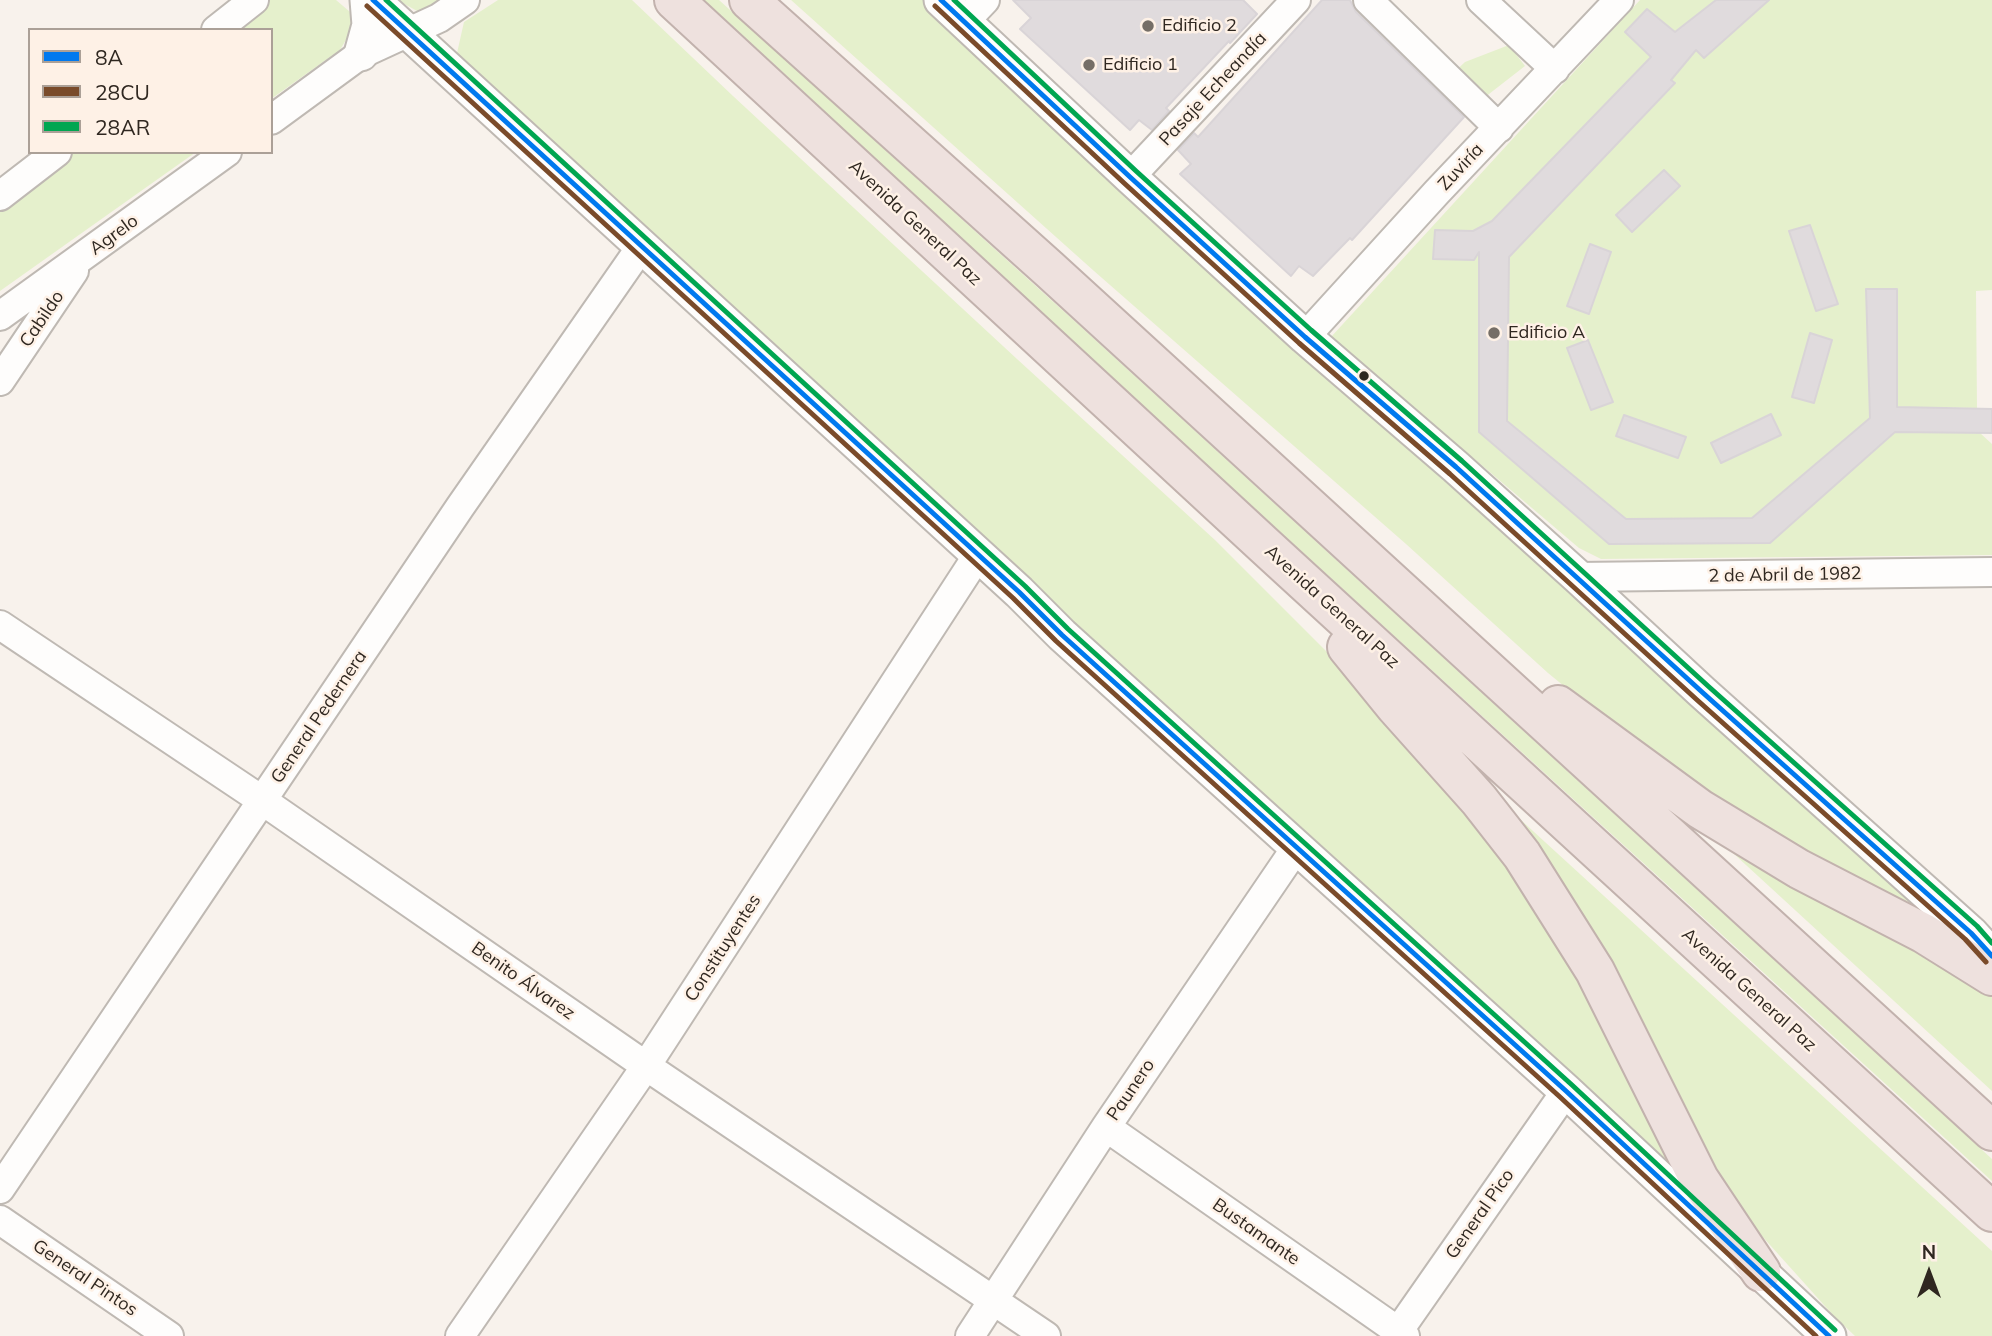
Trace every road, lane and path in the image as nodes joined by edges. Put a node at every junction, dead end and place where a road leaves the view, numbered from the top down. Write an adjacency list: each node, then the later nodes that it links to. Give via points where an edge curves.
1 (254, 0): 12 (street)
2 (367, 0): 14 (street, via 369,25)
3 (373, 0): 13 (street)
4 (464, 0): 13 (street)
5 (674, 0): 27 (highway, Avenida General Paz)
6 (749, 0): 31 (highway)
7 (1296, 0): 20 (street, Pasaje Echeandía)
8 (1368, 0): 17 (street)
9 (1481, 0): 15 (street)
10 (1619, 0): 15 (street, Zuviría)
11 (964, 7): 20 (street)
12 (219, 28)
13 (407, 33): 14 (street); 22 (street)
14 (361, 54): 16 (street)
15 (1555, 69): 17 (street, Zuviría)
16 (273, 119)
17 (1499, 128): 25 (street, Zuviría)
18 (54, 154): 21 (street)
19 (224, 154): 23 (street, Agrelo)
20 (1130, 177): 25 (street)
21 (0, 196)
22 (640, 247): 28 (street); 33 (street, General Pedernera)
23 (83, 257): 24 (street, Agrelo); 26 (street, Cabildo)
24 (0, 316)
25 (1305, 337): 30 (street)
26 (0, 381)
27 (1264, 545): 42 (highway, Avenida General Paz); 44 (highway, via 1522,855 1595,971 1699,1179)
28 (978, 555): 34 (street); 37 (street, Constituyentes)
29 (1992, 572): 30 (street, 2 de Abril de 1982)
30 (1578, 578): 35 (street)
31 (1390, 581): 36 (highway, via 1700,809); 40 (highway)
32 (0, 625): 33 (street, Benito Álvarez)
33 (263, 801): 37 (street, Benito Álvarez); 41 (street, General Pedernera)
34 (1296, 848): 38 (street); 39 (street, Paunero)
35 (1992, 956)
36 (1992, 976)
37 (646, 1066): 45 (street, Benito Álvarez); 48 (street, Constituyentes)
38 (1566, 1091): 44 (street); 46 (street, General Pico)
39 (1106, 1128): 45 (street, Paunero); 46 (street, Bustamante)
40 (1992, 1131)
41 (0, 1189)
42 (1992, 1212)
43 (0, 1220): 47 (street, General Pintos)
44 (1761, 1272): 51 (street)
45 (995, 1300): 49 (street, Paunero); 50 (street, Benito Álvarez)
46 (1399, 1334)
47 (169, 1336)
48 (460, 1336)
49 (971, 1336)
50 (1046, 1336)
51 (1829, 1336)

